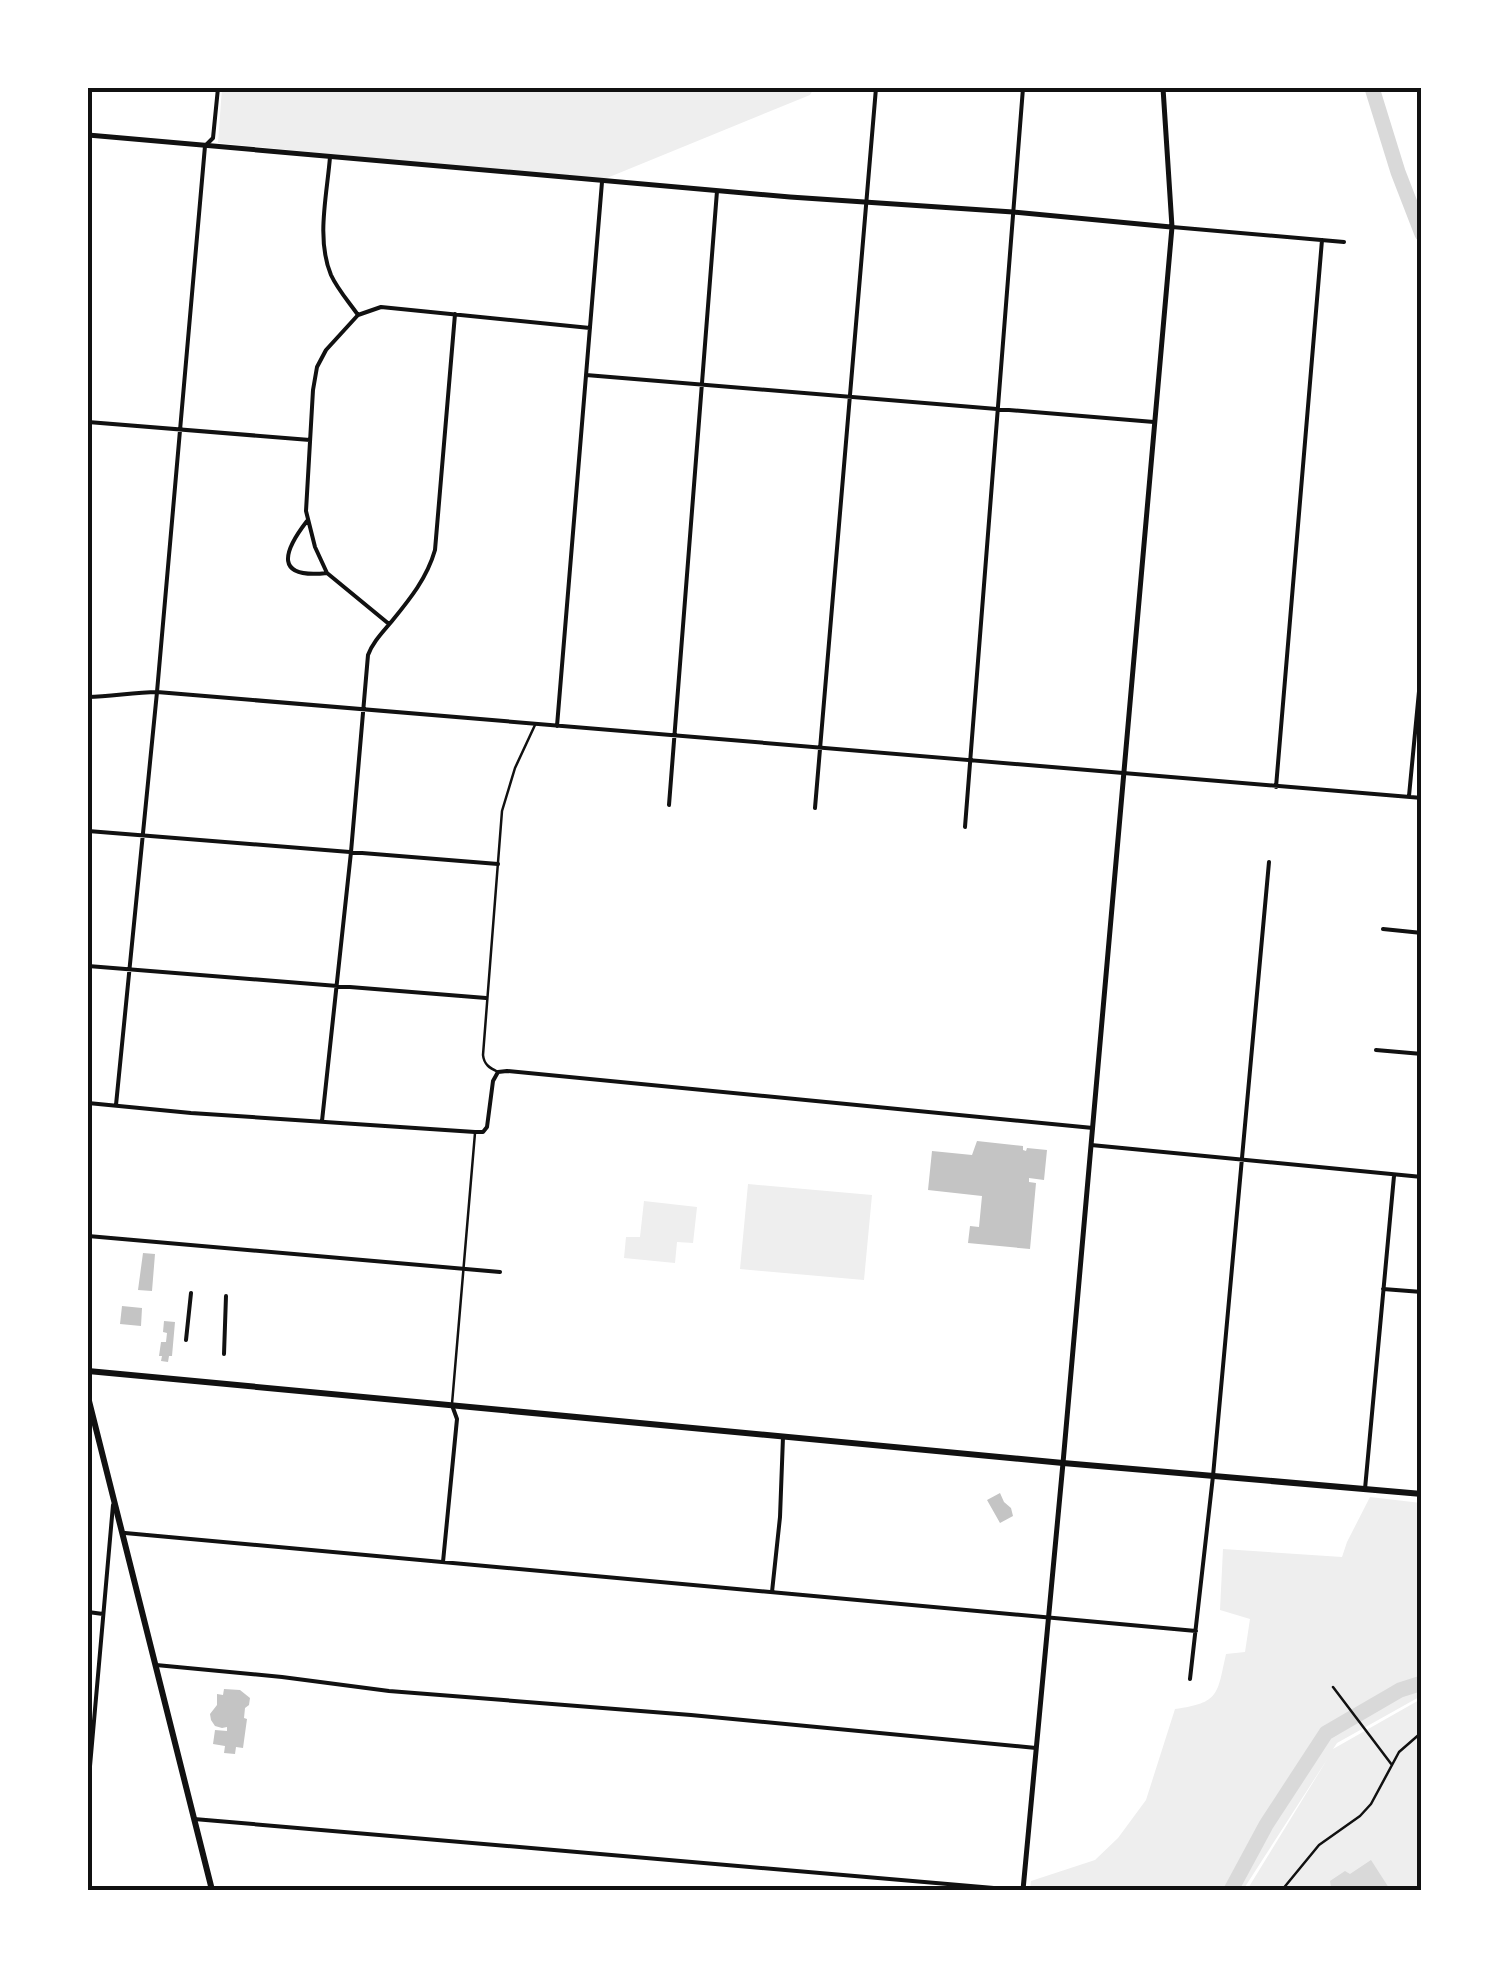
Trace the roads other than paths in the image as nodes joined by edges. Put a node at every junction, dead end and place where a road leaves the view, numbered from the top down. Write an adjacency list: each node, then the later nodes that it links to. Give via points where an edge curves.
1 (218, 88): 6 (street, via 213,138)
2 (876, 88): 10 (street)
3 (1023, 88): 11 (street)
4 (1162, 88): 12 (street)
5 (88, 135): 6 (street)
6 (206, 146): 7 (street); 24 (street)
7 (330, 157): 8 (street); 16 (street, via 327,262)
8 (602, 180): 9 (street); 17 (street)
9 (717, 189): 10 (street); 19 (street)
10 (866, 202): 11 (street); 20 (street)
11 (1013, 212): 12 (street); 21 (street)
12 (1172, 227): 13 (street); 23 (street)
13 (1322, 240): 14 (street); 39 (street)
14 (1344, 242)
15 (455, 314): 16 (street, via 381,307); 17 (street); 28 (street, via 435,550 430,568)
16 (358, 315): 25 (street, via 317,367)
17 (590, 328): 18 (street)
18 (586, 375): 19 (street); 34 (street)
19 (702, 385): 20 (street); 35 (street)
20 (850, 397): 21 (street); 36 (street)
21 (998, 410): 23 (street); 37 (street)
22 (88, 422): 24 (street)
23 (1155, 422): 38 (street)
24 (180, 429): 25 (street); 30 (street)
25 (310, 440): 26 (street)
26 (307, 521): 27 (street); 27 (street, via 290,547 289,564 302,575)
27 (326, 573): 28 (street)
28 (390, 624): 32 (street, via 368,656)
29 (1422, 660): 40 (street)
30 (157, 692): 31 (street); 32 (street); 46 (street)
31 (88, 697)
32 (362, 710): 33 (street); 47 (street)
33 (536, 724): 34 (street); 49 (lane, via 506,796)
34 (557, 726): 35 (street)
35 (674, 736): 36 (street); 42 (street)
36 (820, 748): 37 (street); 43 (street)
37 (970, 760): 38 (street); 44 (street)
38 (1124, 774): 39 (street); 62 (street)
39 (1276, 787): 40 (street)
40 (1409, 796): 41 (street)
41 (1422, 798)
42 (668, 805)
43 (815, 808)
44 (965, 826)
45 (88, 831): 46 (street)
46 (143, 835): 47 (street); 53 (street)
47 (351, 852): 49 (street); 54 (street)
48 (1270, 862): 65 (street)
49 (498, 864): 55 (lane)
50 (1382, 929): 51 (street)
51 (1422, 933)
52 (88, 966): 53 (street)
53 (130, 969): 54 (street); 60 (street)
54 (336, 986): 55 (street); 61 (street)
55 (486, 998): 58 (lane, via 483,1055)
56 (1376, 1050): 57 (street)
57 (1422, 1054)
58 (498, 1072): 62 (street); 63 (street, via 487,1126)
59 (88, 1103): 60 (street)
60 (116, 1105): 61 (street)
61 (322, 1121): 63 (street)
62 (1093, 1128): 64 (street)
63 (476, 1132): 69 (lane)
64 (1091, 1145): 65 (street); 81 (street)
65 (1242, 1160): 66 (street); 82 (street)
66 (1394, 1176): 67 (street); 71 (street)
67 (1422, 1178)
68 (88, 1236): 69 (street)
69 (465, 1269): 70 (street); 79 (lane)
70 (500, 1272)
71 (1384, 1289): 73 (street); 83 (street)
72 (190, 1292): 75 (street)
73 (1422, 1292)
74 (226, 1296): 76 (street)
75 (186, 1340)
76 (224, 1354)
77 (88, 1372): 79 (main road)
78 (88, 1397): 85 (main road)
79 (452, 1406): 80 (main road); 87 (street, via 457,1420)
80 (783, 1437): 81 (main road); 88 (street)
81 (1064, 1463): 82 (main road); 91 (street)
82 (1213, 1476): 83 (main road); 92 (street)
83 (1365, 1489): 84 (main road)
84 (1422, 1494)
85 (114, 1496): 86 (main road); 90 (street)
86 (123, 1533): 87 (street); 93 (main road)
87 (443, 1562): 88 (street)
88 (772, 1592): 91 (street)
89 (88, 1612): 90 (street)
90 (103, 1614): 96 (street)
91 (1049, 1617): 92 (street); 95 (street)
92 (1196, 1631): 94 (street)
93 (156, 1665): 95 (street); 97 (main road)
94 (1190, 1680)
95 (1036, 1748): 99 (street)
96 (88, 1789)
97 (194, 1819): 98 (main road); 99 (street)
98 (212, 1890)
99 (1020, 1890)

